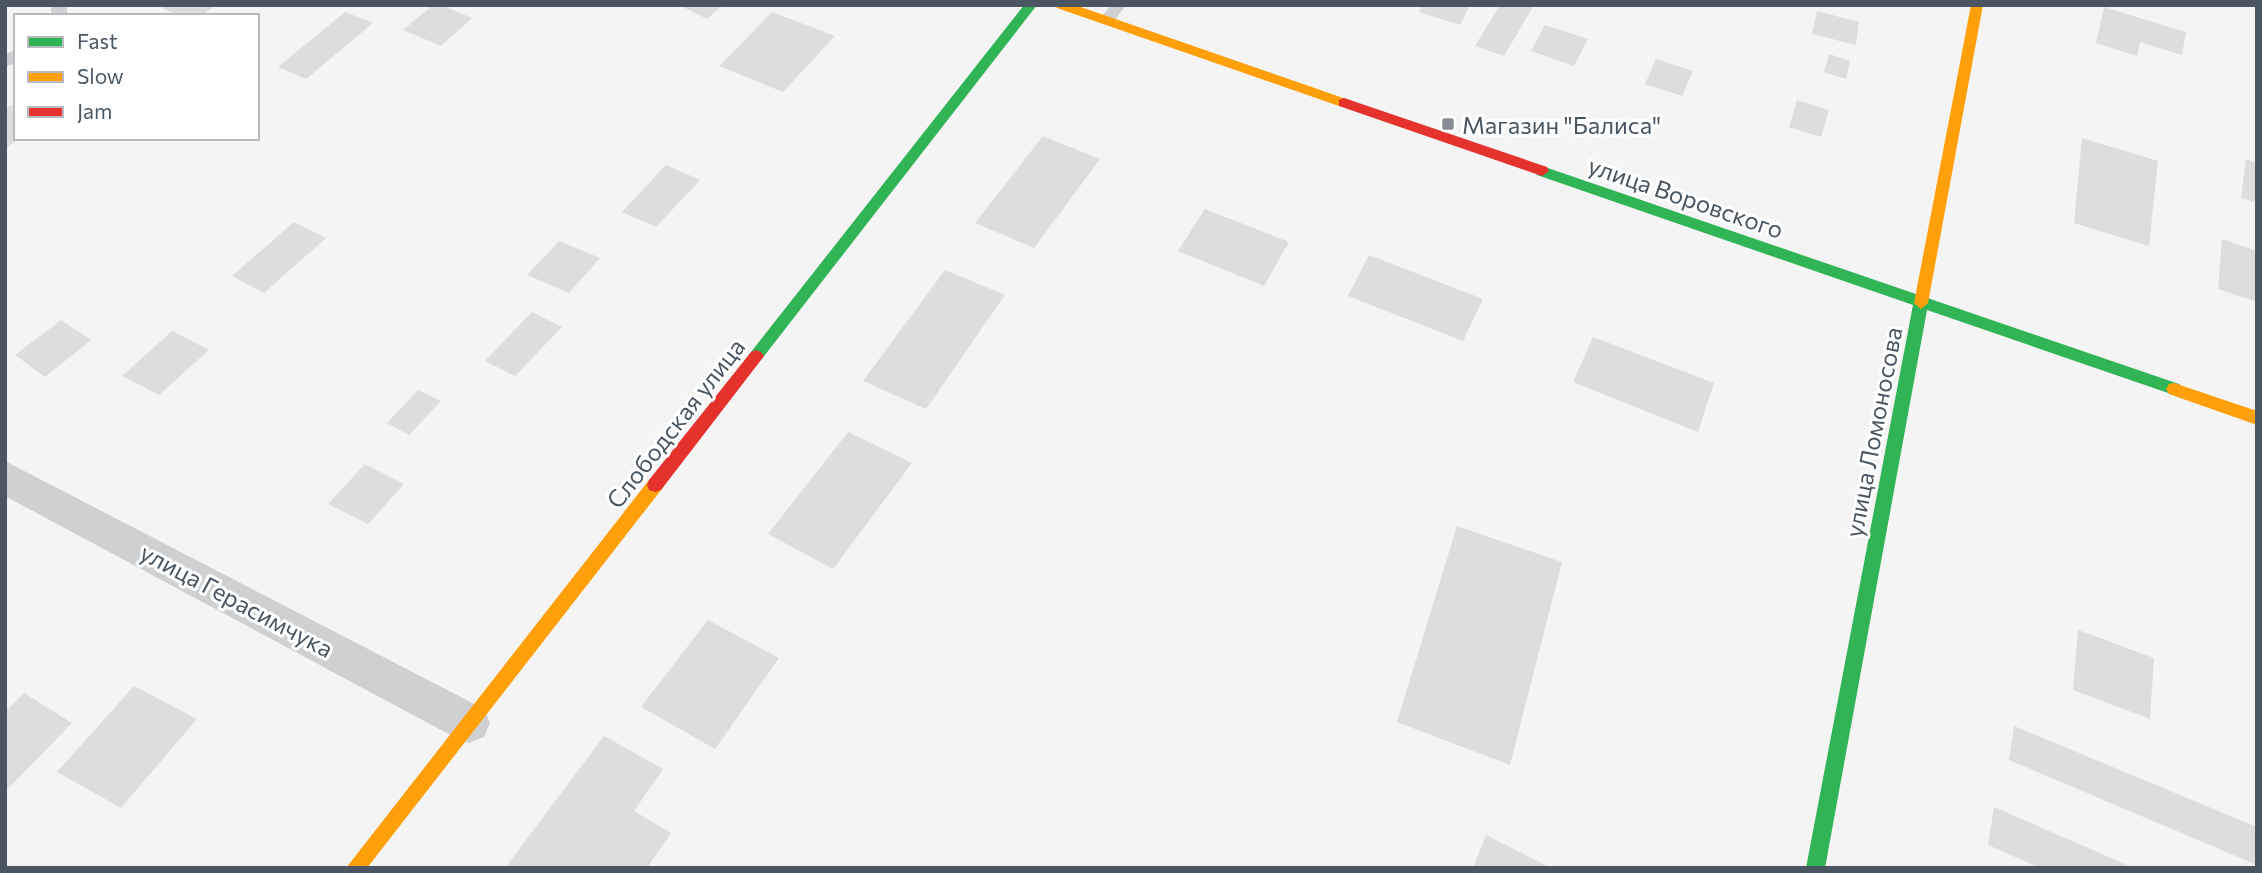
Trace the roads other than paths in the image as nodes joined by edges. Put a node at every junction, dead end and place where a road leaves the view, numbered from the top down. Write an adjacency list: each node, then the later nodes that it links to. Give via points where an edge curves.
1 (1031, 5): 9 (street, Слободская улица)
2 (1060, 5): 5 (street, улица Воровского)
3 (1119, 5): 5 (lane)
4 (1977, 5): 6 (street, улица Ломоносова)
5 (1107, 20): 6 (street, улица Воровского)
6 (1921, 302): 7 (street, улица Воровского); 11 (street, улица Ломоносова)
7 (2257, 418)
8 (5, 477): 9 (street, улица Герасимчука)
9 (469, 723): 10 (street, Слободская улица)
10 (355, 868)
11 (1815, 868)

